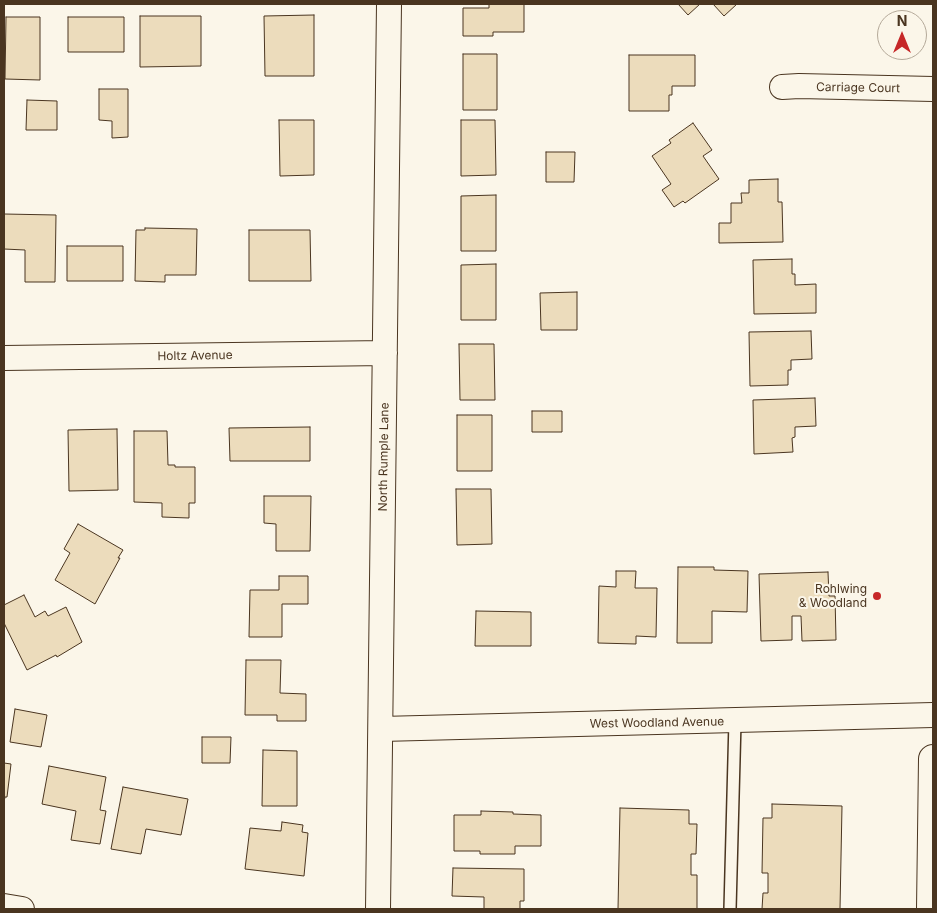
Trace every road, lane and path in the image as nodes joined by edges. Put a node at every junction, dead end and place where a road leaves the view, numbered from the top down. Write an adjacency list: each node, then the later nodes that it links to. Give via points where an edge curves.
1 (389, 4): 4 (street, North Rumple Lane)
2 (782, 87): 3 (street, Carriage Court)
3 (933, 89)
4 (385, 353): 5 (street, Holtz Avenue); 8 (street, North Rumple Lane)
5 (4, 358)
6 (933, 715): 7 (street, West Woodland Avenue)
7 (735, 721): 8 (street, West Woodland Avenue); 13 (lane)
8 (381, 730): 12 (street, North Rumple Lane)
9 (933, 759): 14 (main road)
10 (4, 906): 11 (street)
11 (22, 909)
12 (378, 909)
13 (730, 909)
14 (931, 909)

